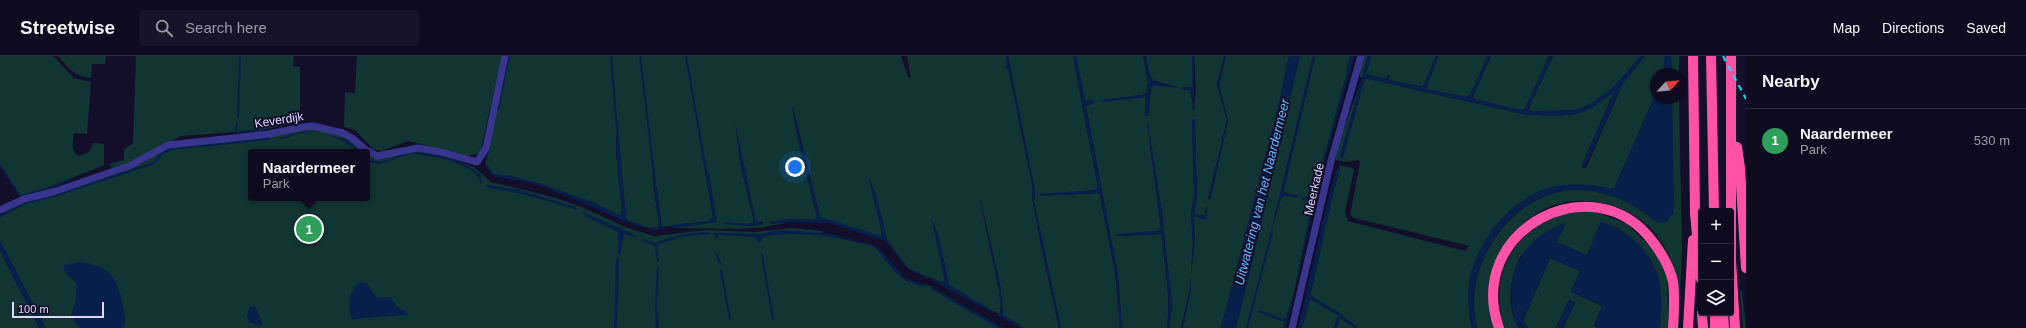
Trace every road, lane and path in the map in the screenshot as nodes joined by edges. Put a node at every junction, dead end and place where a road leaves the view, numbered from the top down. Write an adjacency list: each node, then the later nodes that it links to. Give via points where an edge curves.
1 (505, 56): 8 (street, Keverdijk, via 486,148 477,162 418,148 377,156)
2 (1361, 56): 17 (street, Meerkade, via 1331,161)
3 (1693, 56): 11 (highway)
4 (1711, 56): 9 (highway)
5 (1731, 56): 6 (highway)
6 (1732, 111): 13 (highway, via 1740,168); 24 (highway, via 1731,260)
7 (365, 149): 10 (street, Keverdijk, via 343,133 313,126 269,134 168,145 129,166 31,197)
8 (370, 152)
9 (1714, 208)
10 (0, 210)
11 (1695, 213): 12 (highway); 20 (highway)
12 (1698, 246)
13 (1746, 268)
14 (1702, 316): 21 (highway)
15 (1715, 316): 22 (highway)
16 (1723, 316): 23 (highway)
17 (1292, 328)
18 (1499, 328): 19 (highway, via 1493,303 1494,287 1500,260 1509,245 1522,230 1538,218 1554,211 1573,208 1595,208 1623,216 1637,224 1661,253 1673,282)
19 (1673, 328)
20 (1688, 328)
21 (1703, 328)
22 (1715, 328)
23 (1724, 328)
24 (1735, 328)

